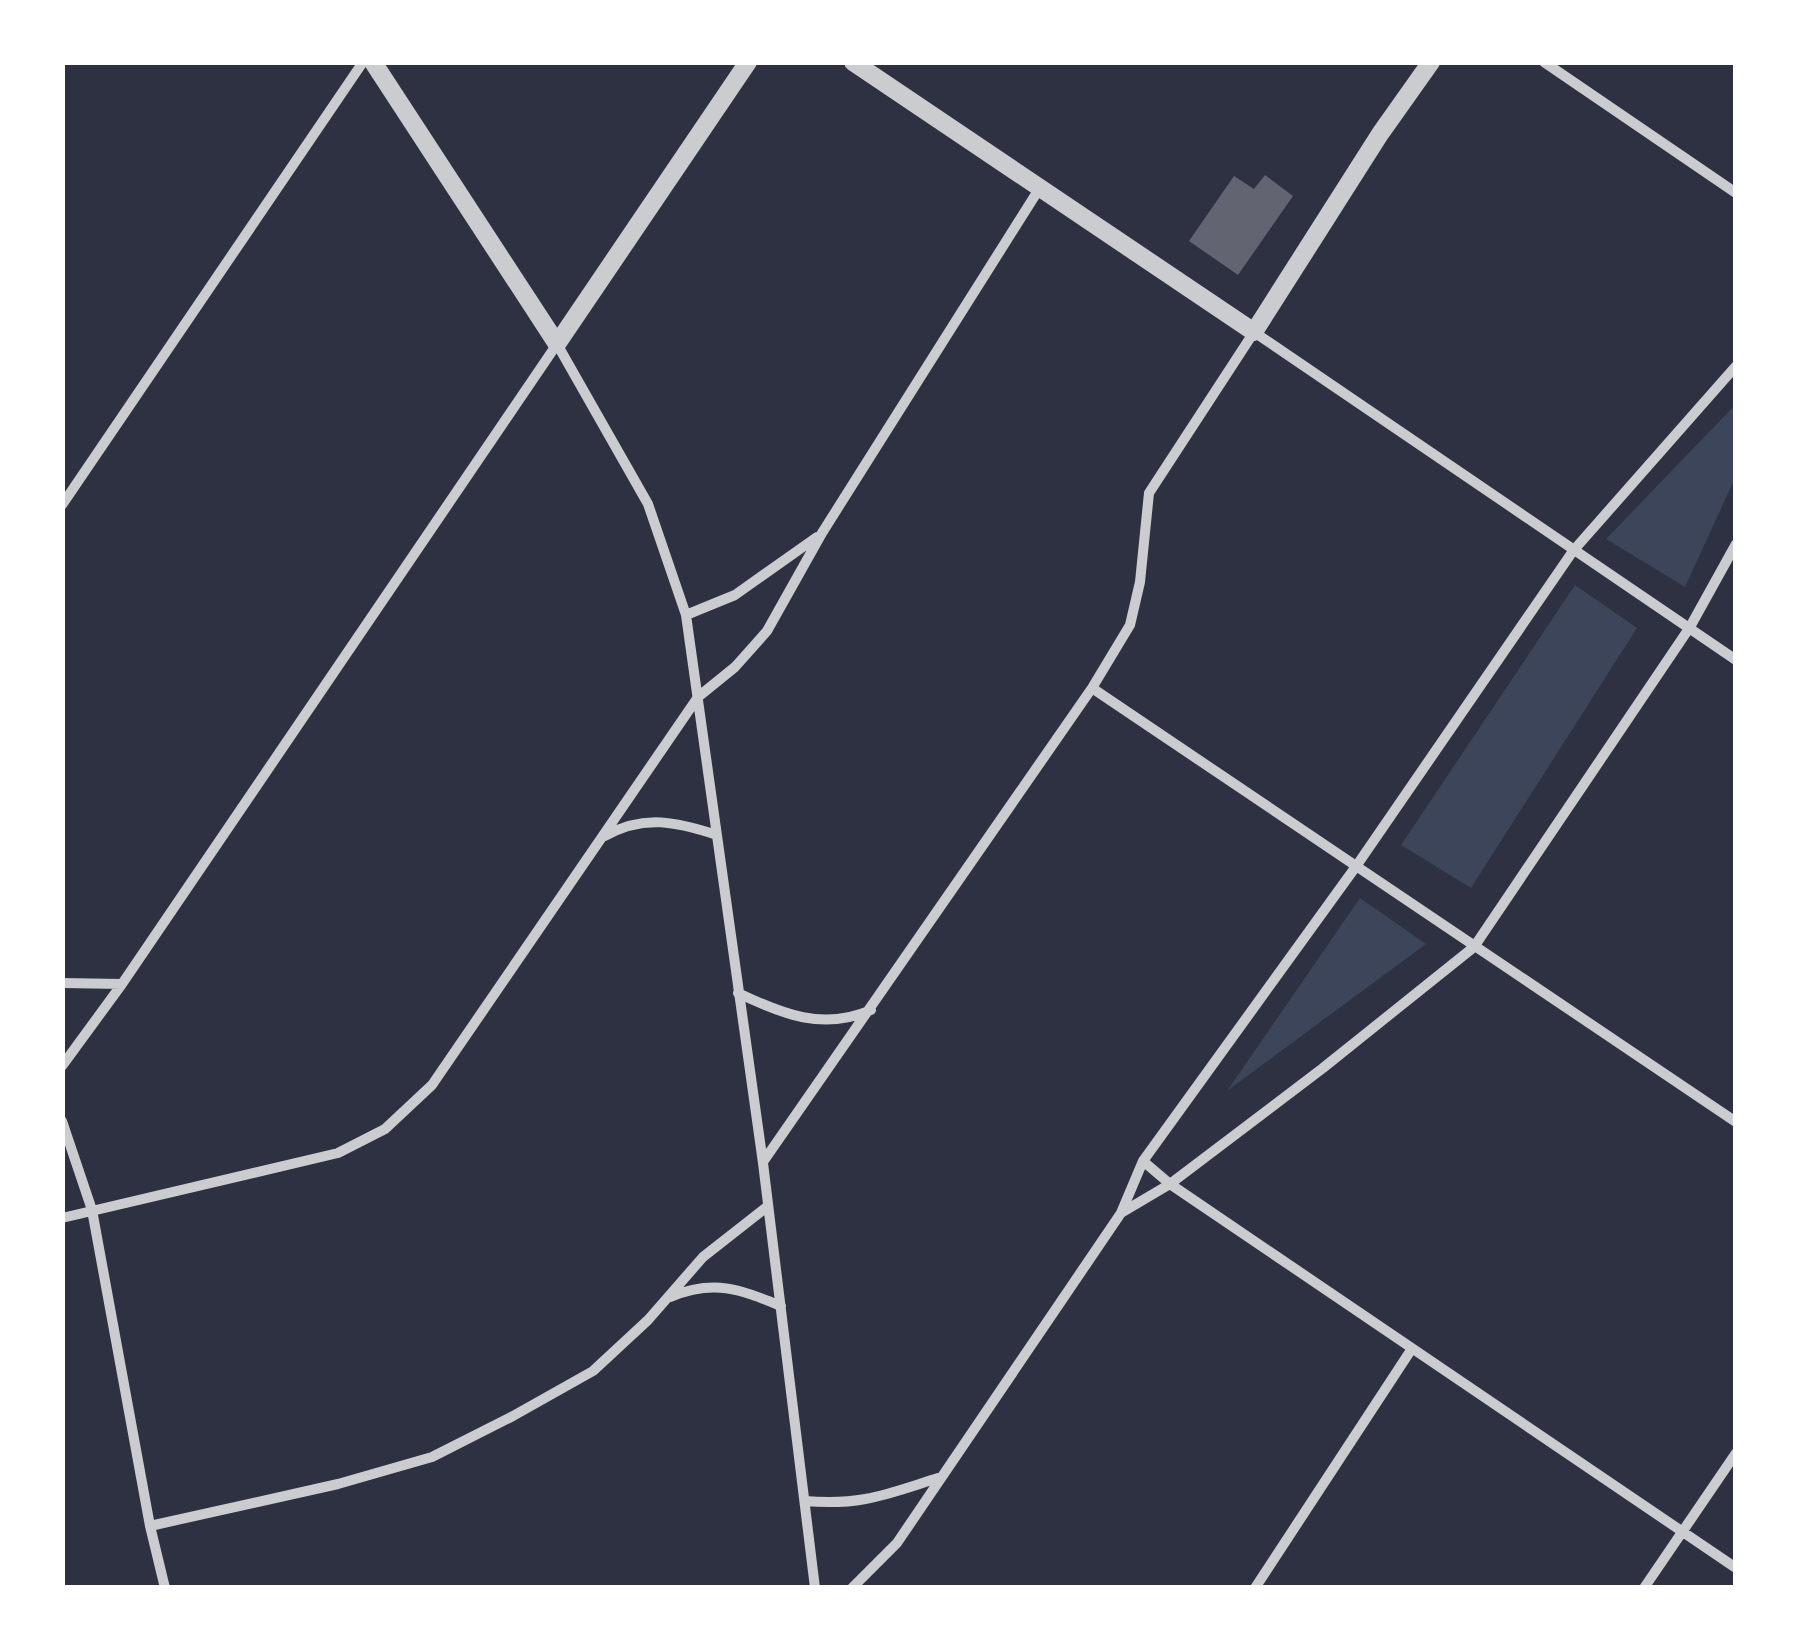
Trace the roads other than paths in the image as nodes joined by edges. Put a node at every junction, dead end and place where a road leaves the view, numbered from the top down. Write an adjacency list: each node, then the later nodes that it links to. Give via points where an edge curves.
1 (363, 62): 13 (street)
2 (373, 62): 11 (street)
3 (748, 62): 11 (street)
4 (853, 62): 7 (street)
5 (1431, 62): 10 (street)
6 (1544, 62): 9 (street)
7 (882, 69): 8 (street)
8 (1042, 186): 10 (street); 14 (street)
9 (1736, 194)
10 (1254, 332): 16 (street); 20 (street, via 1149,492 1130,625)
11 (557, 344): 17 (street, via 648,504); 27 (street)
12 (1736, 366): 16 (street)
13 (62, 505)
14 (822, 534): 17 (street, via 735,595); 21 (street, via 766,630)
15 (1736, 544): 18 (street)
16 (1574, 551): 18 (street); 24 (street)
17 (686, 614): 21 (street)
18 (1690, 627): 19 (street); 25 (street)
19 (1736, 660)
20 (1092, 688): 24 (street); 29 (street)
21 (698, 697): 22 (street); 23 (street)
22 (718, 835): 23 (street, via 655,820); 28 (street)
23 (600, 839): 37 (street, via 432,1085 385,1129 338,1152)
24 (1357, 865): 25 (street); 33 (street)
25 (1474, 947): 32 (street); 35 (street)
26 (62, 983): 27 (street)
27 (122, 984): 30 (street)
28 (738, 993): 29 (street, via 782,1014 822,1020); 34 (street)
29 (872, 1010): 34 (street)
30 (62, 1066)
31 (62, 1121): 37 (street)
32 (1736, 1122)
33 (1143, 1161): 35 (street); 38 (street)
34 (763, 1163): 36 (street)
35 (1170, 1184): 38 (street); 42 (street)
36 (768, 1206): 40 (street, via 703,1257); 41 (street)
37 (92, 1210): 39 (street); 46 (street)
38 (1121, 1213): 44 (street)
39 (62, 1218)
40 (664, 1300): 41 (street, via 694,1287 724,1287); 46 (street, via 593,1371 432,1457)
41 (781, 1306): 45 (street)
42 (1412, 1350): 47 (street); 52 (street)
43 (1736, 1453): 47 (street)
44 (939, 1478): 45 (street, via 870,1500); 51 (street, via 897,1543)
45 (805, 1501): 50 (street)
46 (150, 1526): 49 (street)
47 (1682, 1532): 48 (street); 53 (street)
48 (1736, 1568)
49 (165, 1588)
50 (815, 1588)
51 (852, 1588)
52 (1255, 1588)
53 (1644, 1588)

